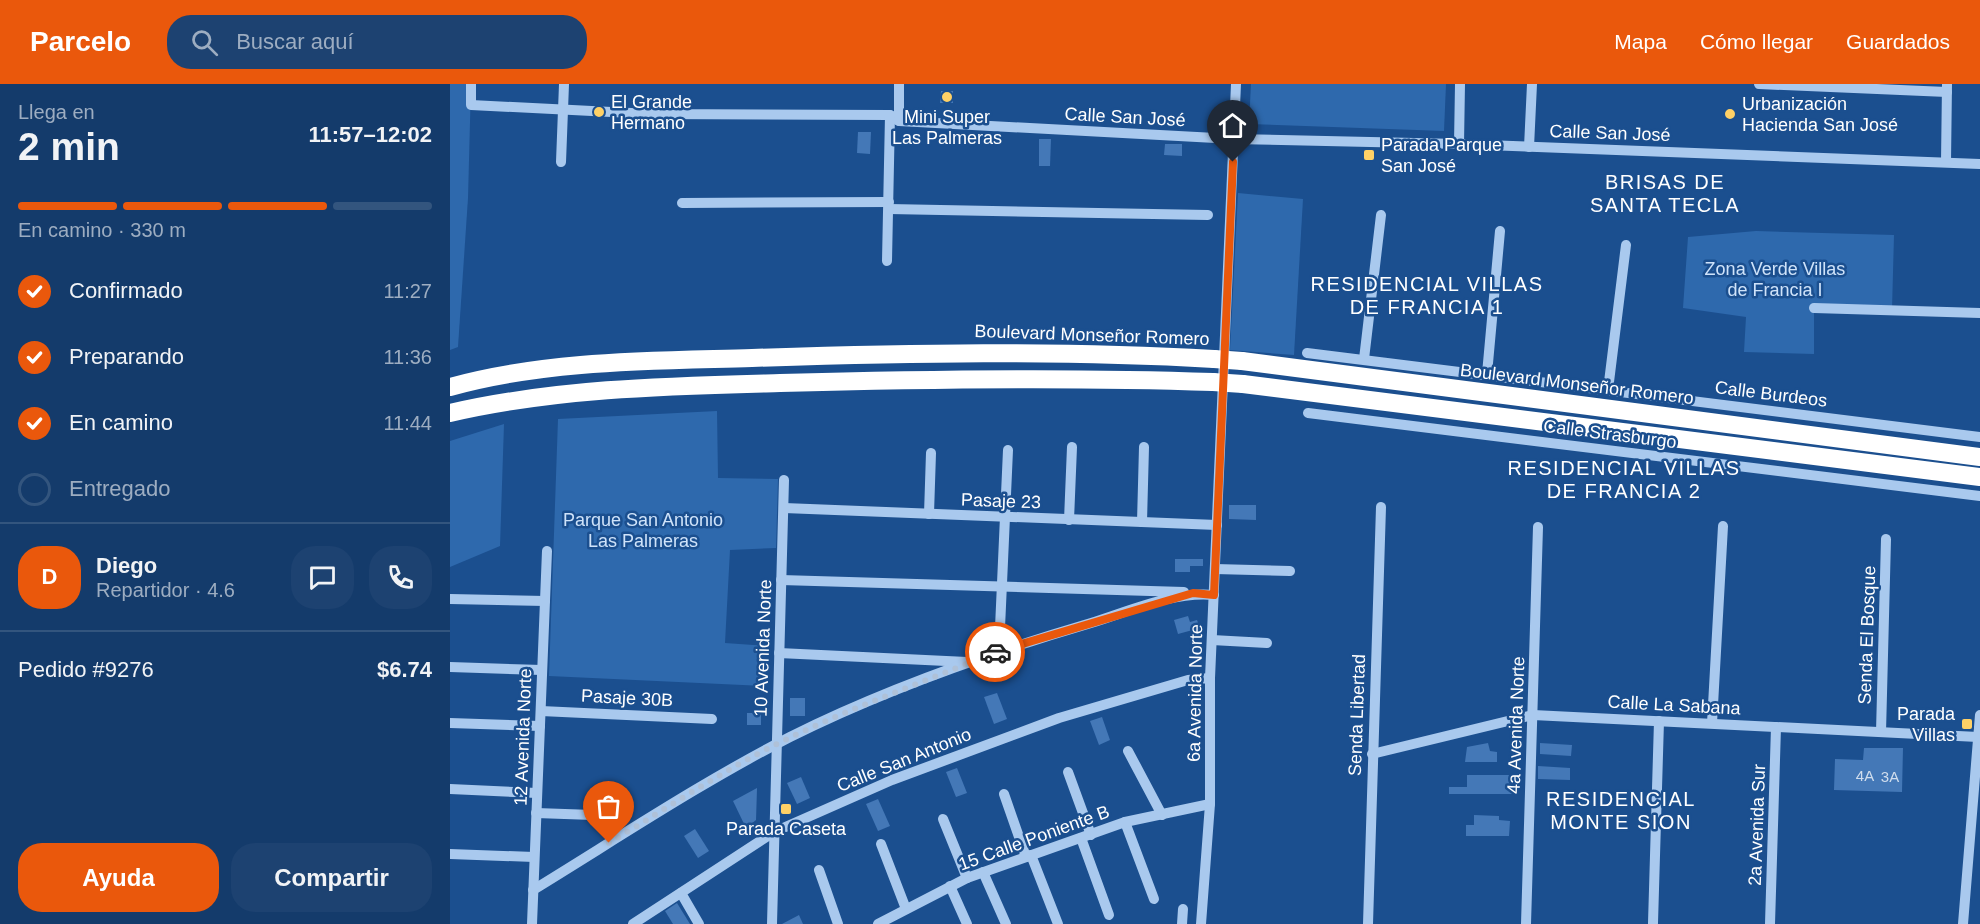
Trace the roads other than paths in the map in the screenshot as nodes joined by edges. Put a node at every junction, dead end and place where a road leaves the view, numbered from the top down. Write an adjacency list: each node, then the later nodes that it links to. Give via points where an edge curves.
1 (471, 84): 9 (street, Calle San José, via 471,105)
2 (564, 84): 9 (street)
3 (899, 84): 10 (street)
4 (1236, 84): 11 (street, 6a Avenida Norte)
5 (1460, 84): 12 (street)
6 (1532, 84): 13 (street)
7 (1759, 84): 8 (street)
8 (1947, 88): 15 (street)
9 (563, 109): 10 (street, Calle San José); 14 (street)
10 (894, 118): 11 (street, Calle San José); 18 (street)
11 (1234, 139): 12 (street, Calle San José); 48 (street, 6a Avenida Norte)
12 (1458, 144): 13 (street, Calle San José)
13 (1529, 147): 15 (street, Calle San José)
14 (561, 162)
15 (1946, 162): 16 (street, Calle San José)
16 (1980, 164)
17 (682, 203): 18 (street)
18 (889, 206): 19 (street); 23 (street)
19 (1208, 215)
20 (1381, 215): 27 (street)
21 (1500, 231): 28 (street)
22 (1626, 245): 30 (street)
23 (887, 261)
24 (1814, 308): 25 (street)
25 (1980, 313)
26 (1307, 353): 27 (street, Calle Burdeos)
27 (1364, 359): 28 (street, Calle Burdeos)
28 (1486, 374): 30 (street, Calle Burdeos)
29 (450, 387): 38 (highway, Boulevard Monseñor Romero, bridge, via 506,374 616,363 971,352 1214,359)
30 (1608, 390): 33 (street, Calle Burdeos)
31 (450, 413): 39 (highway, bridge, via 510,401 652,387 941,378 1213,382)
32 (1308, 413): 41 (street, Calle Strasburgo)
33 (1980, 437)
34 (1072, 447): 46 (street)
35 (1144, 447): 47 (street)
36 (1008, 450): 45 (street)
37 (931, 453): 44 (street)
38 (1980, 457)
39 (1980, 477)
40 (784, 480): 43 (street, 10 Avenida Norte)
41 (1980, 496)
42 (1381, 507): 82 (street, Senda Libertad)
43 (784, 508): 44 (street, Pasaje 23); 55 (street, 10 Avenida Norte)
44 (928, 514): 45 (street, Pasaje 23)
45 (1004, 518): 46 (street, Pasaje 23); 56 (street)
46 (1069, 520): 47 (street, Pasaje 23)
47 (1142, 522): 48 (street, Pasaje 23)
48 (1217, 525): 53 (street, 6a Avenida Norte)
49 (1723, 526): 75 (street)
50 (1538, 527): 70 (street, 4a Avenida Norte)
51 (1886, 539): 78 (street, Senda El Bosque)
52 (547, 551): 60 (street, 12 Avenida Norte)
53 (1215, 569): 54 (street); 58 (street, 6a Avenida Norte)
54 (1290, 571)
55 (781, 580): 56 (street); 64 (street, 10 Avenida Norte)
56 (1002, 586): 57 (street); 63 (street)
57 (1193, 593): 58 (street); 63 (street)
58 (1214, 595): 61 (street, 6a Avenida Norte)
59 (450, 598): 60 (street)
60 (545, 602): 67 (street, 12 Avenida Norte)
61 (1212, 640): 62 (street); 68 (street, 6a Avenida Norte)
62 (1267, 643)
63 (999, 650): 65 (street)
64 (779, 653): 65 (street); 80 (street, 10 Avenida Norte)
65 (969, 663): 80 (street, via 915,682)
66 (450, 667): 67 (street)
67 (542, 670): 69 (street, 12 Avenida Norte)
68 (1210, 678): 87 (street, 6a Avenida Norte); 93 (street, Calle San Antonio, via 1188,680 1059,718 892,780)
69 (541, 711): 72 (street, Pasaje 30B); 76 (street, 12 Avenida Norte)
70 (1533, 715): 73 (street, Calle La Sabana); 82 (street, Calle La Sabana); 123 (street, 4a Avenida Norte)
71 (1980, 715): 79 (street)
72 (712, 719)
73 (1659, 721): 75 (street, Calle La Sabana); 110 (street)
74 (450, 723): 76 (street)
75 (1712, 723): 77 (street, Calle La Sabana)
76 (540, 726): 85 (street, 12 Avenida Norte)
77 (1776, 727): 78 (street, Calle La Sabana); 124 (street, 2a Avenida Sur)
78 (1881, 732): 79 (street, Calle La Sabana)
79 (1978, 737): 125 (street)
80 (777, 746): 93 (street, 10 Avenida Norte); 103 (street, via 743,762)
81 (1128, 751): 89 (street)
82 (1372, 754): 122 (street, Senda Libertad)
83 (1068, 772): 94 (street)
84 (450, 789): 85 (street)
85 (537, 793): 88 (street, 12 Avenida Norte)
86 (1004, 794): 97 (street)
87 (1210, 804): 89 (street, 15 Calle Poniente B); 121 (street, 6a Avenida Norte)
88 (536, 813): 90 (street); 98 (street, 12 Avenida Norte)
89 (1162, 815): 92 (street, 15 Calle Poniente B)
90 (622, 816)
91 (943, 819): 101 (street)
92 (1125, 822): 94 (street, 15 Calle Poniente B); 105 (street)
93 (774, 832): 104 (street, Calle San Antonio); 114 (street, 10 Avenida Norte)
94 (1086, 836): 97 (street, 15 Calle Poniente B); 108 (street)
95 (881, 844): 106 (street)
96 (450, 854): 98 (street)
97 (1029, 856): 100 (street, 15 Calle Poniente B); 119 (street)
98 (534, 857): 103 (street, 12 Avenida Norte)
99 (819, 870): 115 (street)
100 (984, 872): 101 (street, 15 Calle Poniente B); 118 (street)
101 (967, 878): 102 (street, 15 Calle Poniente B)
102 (950, 886): 106 (street, 15 Calle Poniente B); 117 (street)
103 (533, 890): 111 (street, 12 Avenida Norte)
104 (681, 892): 112 (street, Calle San Antonio); 113 (street)
105 (1154, 899)
106 (906, 909): 109 (street, 15 Calle Poniente B)
107 (1183, 909): 120 (street)
108 (1109, 915)
109 (891, 921): 116 (street, 15 Calle Poniente B)
110 (1653, 923)
111 (532, 924)
112 (633, 924)
113 (699, 924)
114 (772, 924)
115 (838, 924)
116 (878, 924)
117 (967, 924)
118 (1006, 924)
119 (1058, 924)
120 (1182, 924)
121 (1201, 924)
122 (1368, 924)
123 (1526, 924)
124 (1770, 924)
125 (1963, 924)

